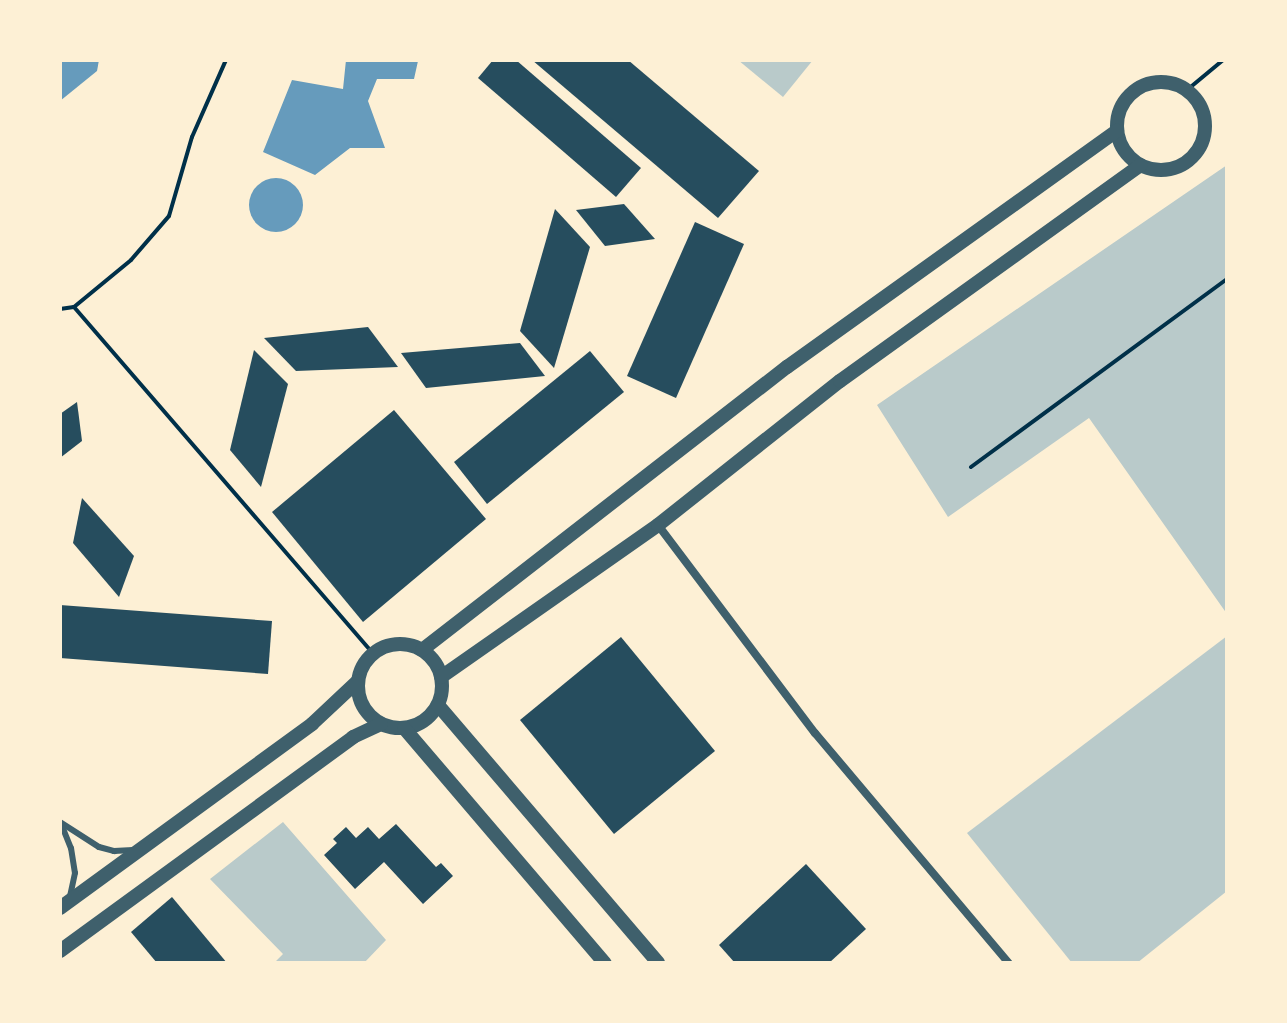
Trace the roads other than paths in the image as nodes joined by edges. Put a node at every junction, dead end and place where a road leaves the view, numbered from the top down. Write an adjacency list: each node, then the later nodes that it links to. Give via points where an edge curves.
1 (1117, 131): 2 (street, via 1129,157); 2 (street, via 1117,116 1132,91 1159,81 1187,90 1204,114 1195,155 1170,169); 4 (street, via 787,367)
2 (1141, 165): 3 (street, via 840,381)
3 (658, 525): 5 (street); 16 (street, via 815,733)
4 (422, 650): 5 (street); 6 (street, via 397,644 373,653)
5 (441, 677): 7 (street)
6 (358, 681): 8 (street, via 364,709); 11 (street, via 312,724)
7 (438, 705): 9 (street, via 418,725); 15 (street)
8 (381, 724): 9 (street); 13 (street, via 353,737)
9 (404, 728): 14 (street)
10 (60, 823): 11 (lane, via 99,847); 12 (lane, via 75,873)
11 (141, 849): 12 (street)
12 (64, 905)
13 (60, 951)
14 (605, 963)
15 (658, 963)
16 (1009, 963)

